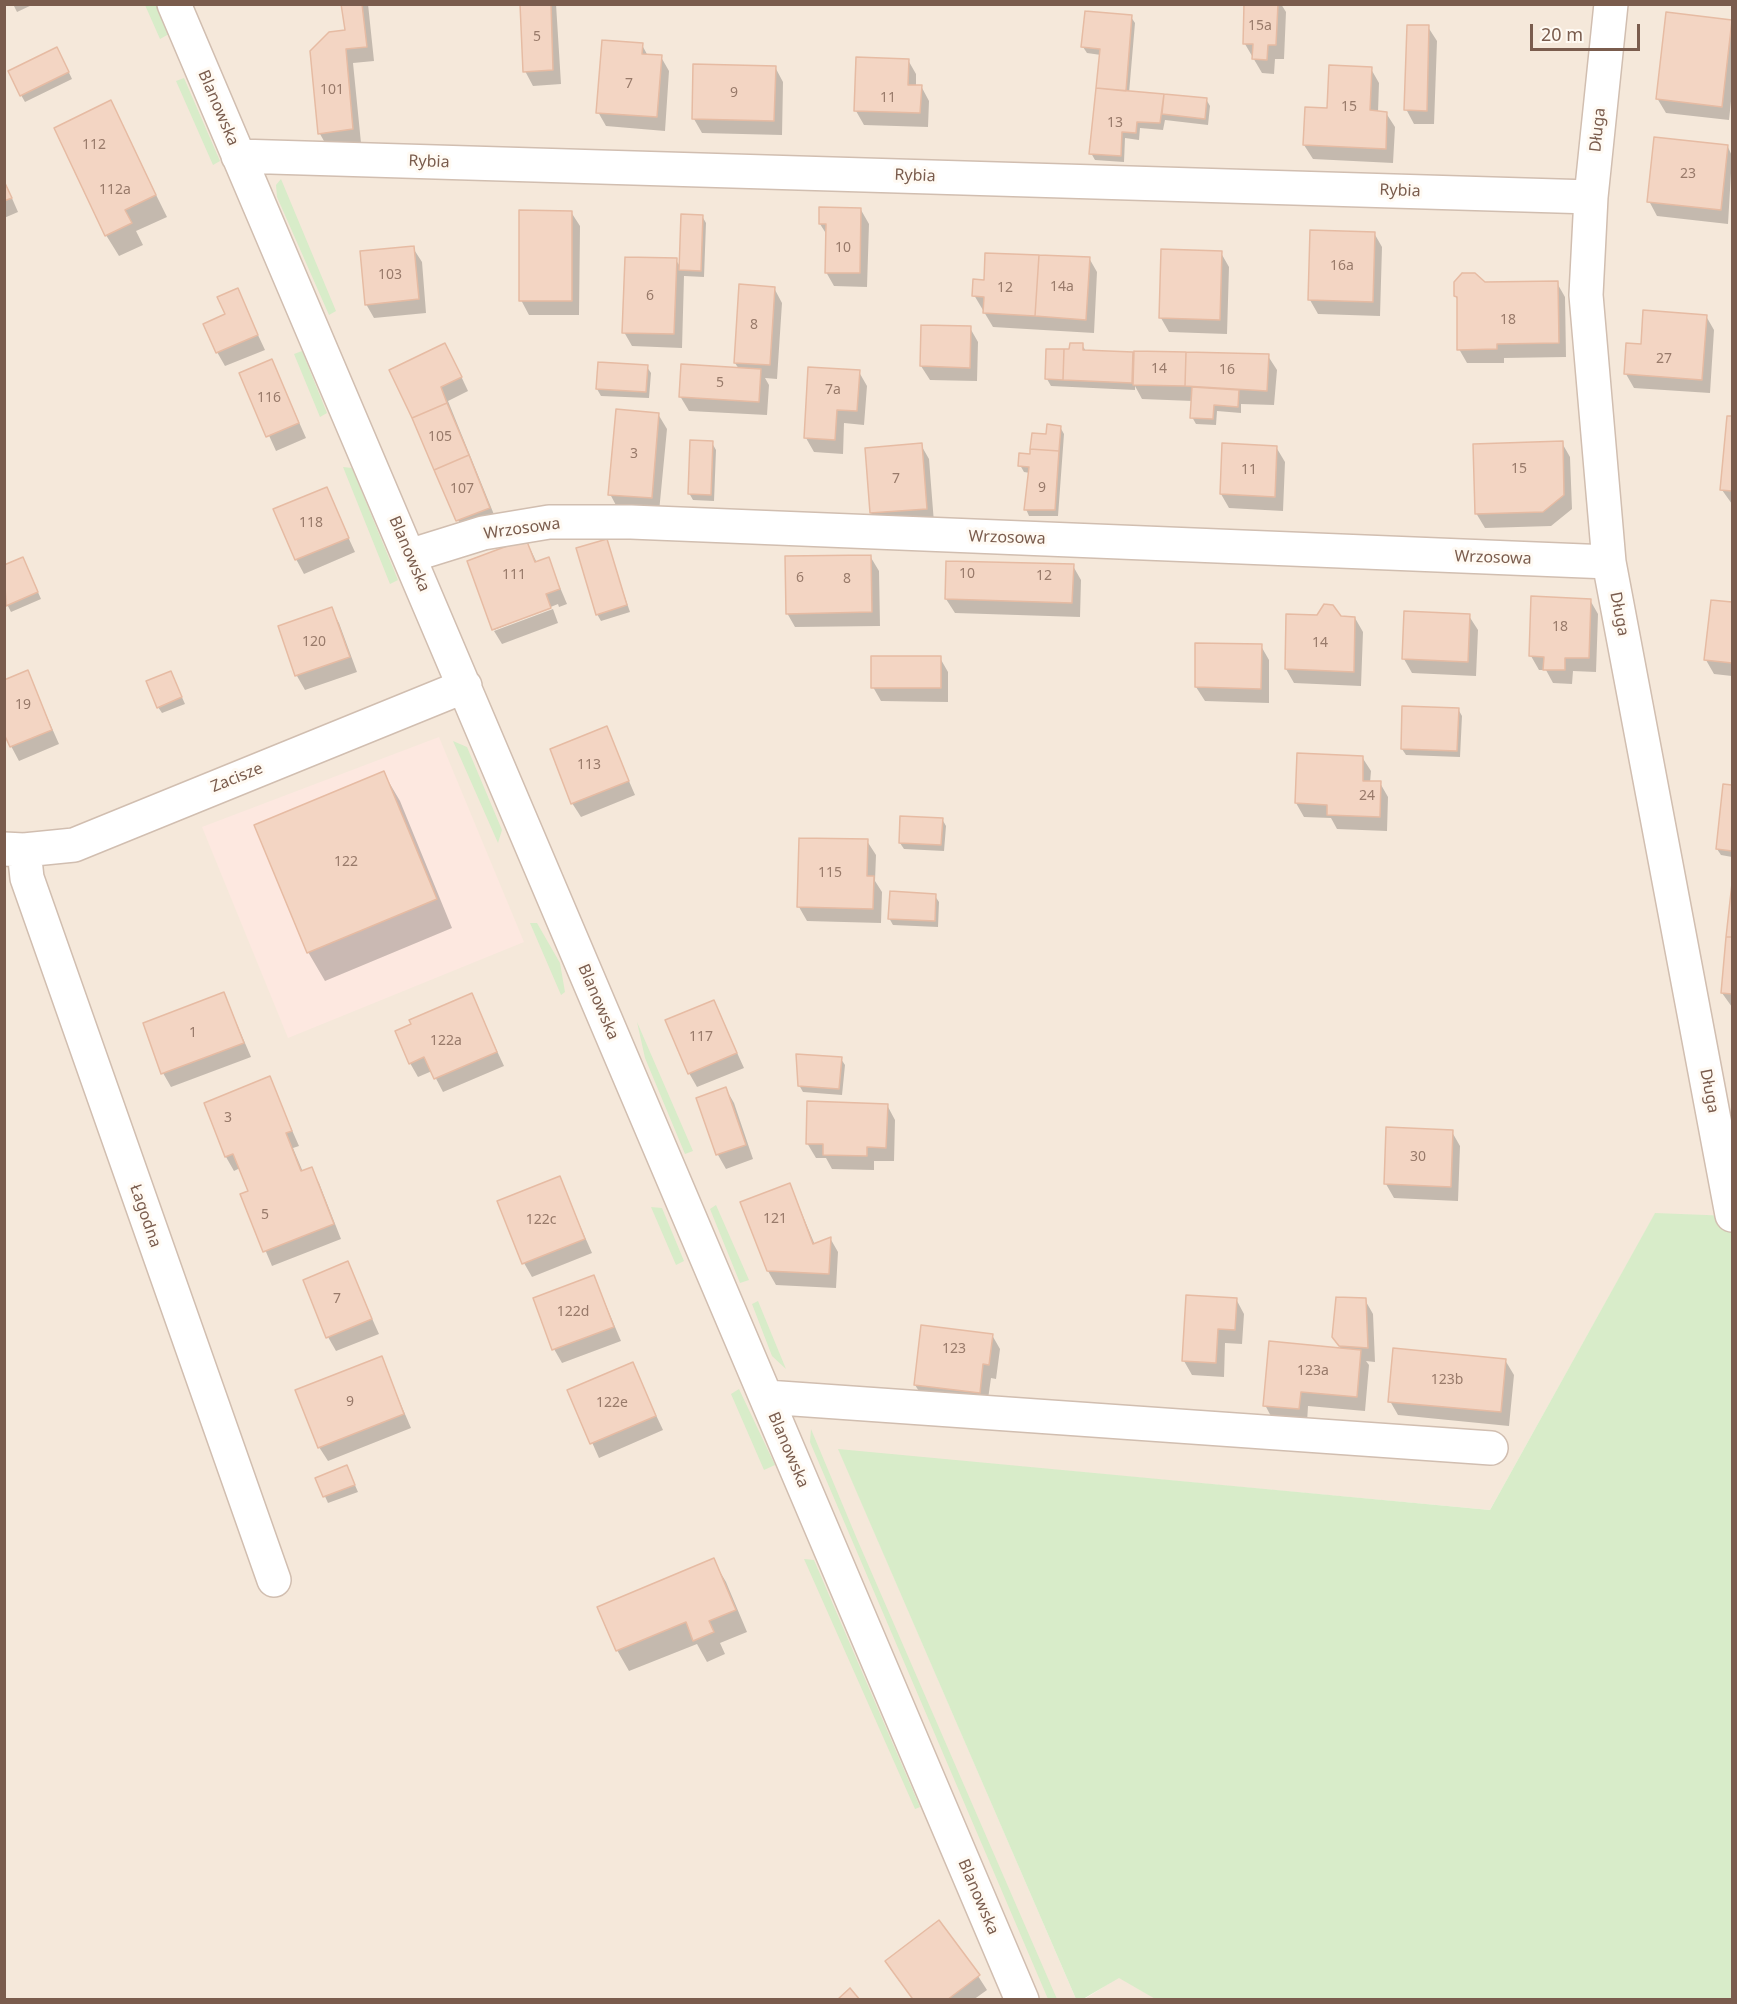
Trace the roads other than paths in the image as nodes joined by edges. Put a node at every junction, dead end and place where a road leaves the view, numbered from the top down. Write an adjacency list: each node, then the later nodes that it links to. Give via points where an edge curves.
1 (174, 4): 3 (street, Blanowska)
2 (1611, 4): 4 (street, Długa)
3 (238, 156): 4 (street, Rybia); 5 (street, Blanowska)
4 (1591, 197): 6 (street, Długa, via 1586,295)
5 (410, 556): 6 (street, Wrzosowa, via 483,533 549,522 631,522); 7 (street, Blanowska)
6 (1609, 562): 9 (street, Długa)
7 (465, 686): 8 (street, Zacisze, via 74,844); 10 (street, Blanowska)
8 (14, 849): 12 (street, Łagodna)
9 (1732, 1215)
10 (766, 1397): 11 (street); 13 (street, Blanowska)
11 (1491, 1448)
12 (274, 1580)
13 (1022, 2000)

